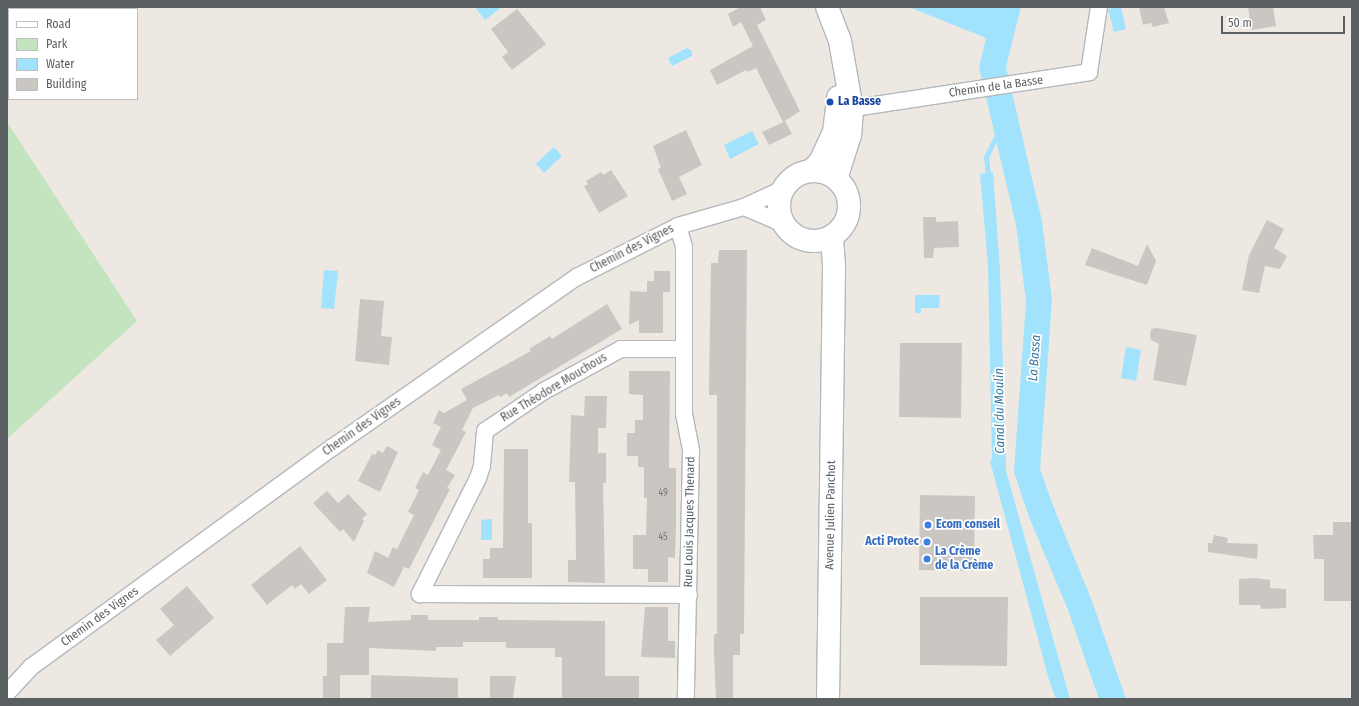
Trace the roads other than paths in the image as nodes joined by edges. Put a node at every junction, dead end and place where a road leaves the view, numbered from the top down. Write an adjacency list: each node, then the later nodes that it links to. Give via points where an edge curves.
1 (822, 7): 4 (main road, via 838,94)
2 (827, 7): 4 (main road, via 840,41)
3 (1099, 7): 4 (street, Chemin de la Basse, via 1089,72)
4 (845, 110): 5 (main road, via 820,162); 6 (main road, via 850,135)
5 (811, 172): 6 (main road, via 820,172); 7 (main road, via 795,177)
6 (836, 179): 11 (main road, via 843,187 849,209 843,224)
7 (784, 189): 8 (street, Chemin des Vignes); 9 (main road, via 780,213)
8 (744, 207): 9 (street); 10 (street, Chemin des Vignes)
9 (784, 224): 11 (main road, via 797,237)
10 (678, 226): 12 (street, Rue Louis Jacques Thenard, via 684,247); 14 (street, Chemin des Vignes, via 577,277 333,447 31,667)
11 (823, 238): 16 (main road, Avenue Julien Panchot, via 833,331)
12 (684, 349): 13 (street, Rue Louis Jacques Thenard, via 684,414 691,451); 13 (street, Rue Théodore Mouchous, via 621,349 544,391 485,431 482,466 478,478 420,594)
13 (689, 595): 15 (street, Rue Louis Jacques Thenard)
14 (7, 693)
15 (686, 699)
16 (828, 699)

